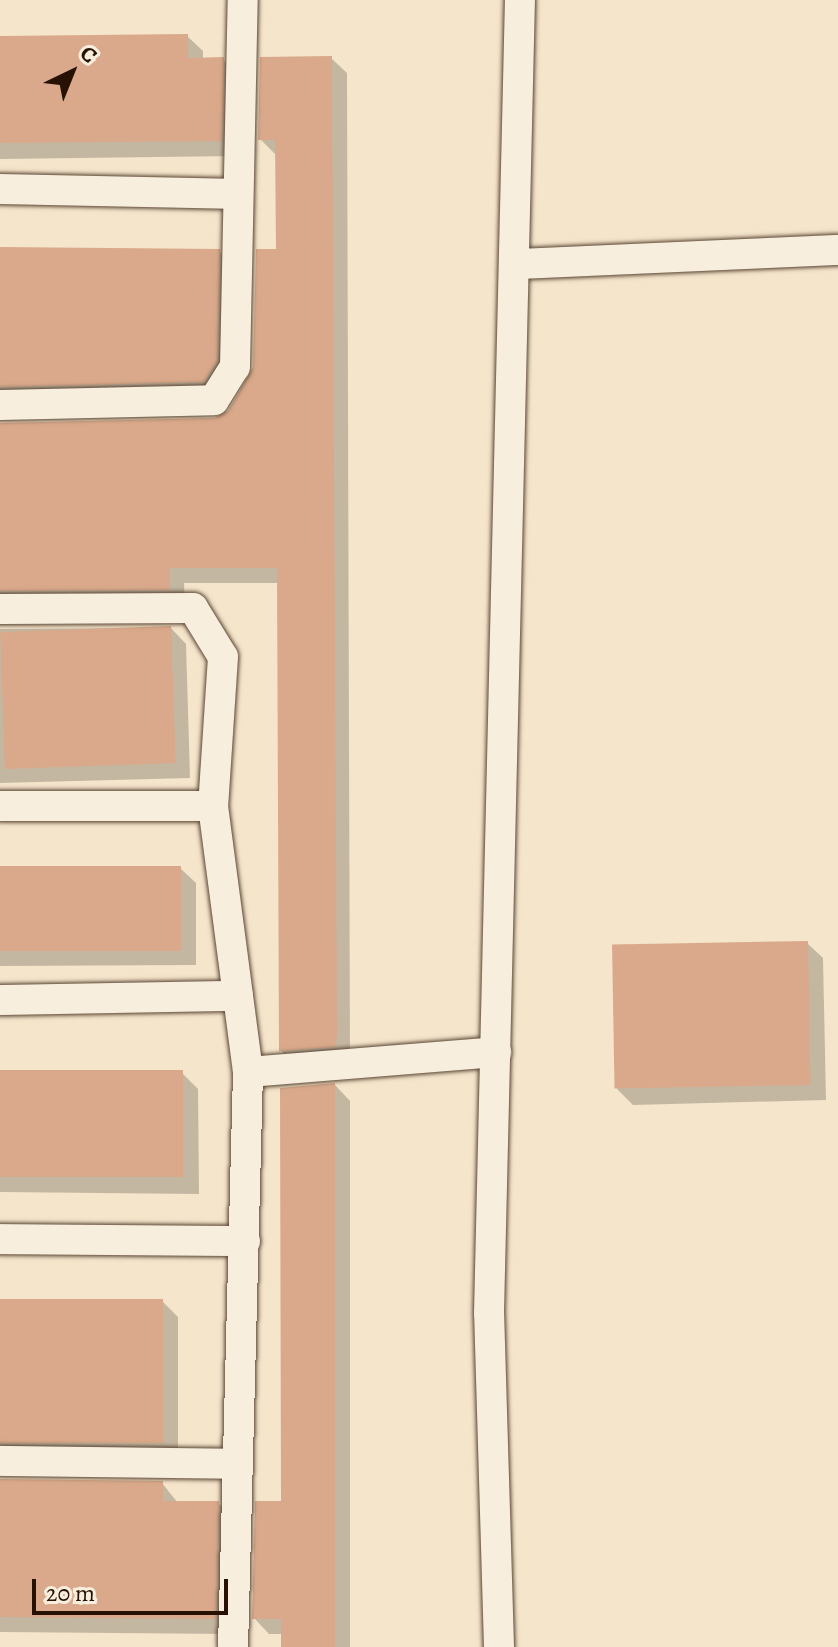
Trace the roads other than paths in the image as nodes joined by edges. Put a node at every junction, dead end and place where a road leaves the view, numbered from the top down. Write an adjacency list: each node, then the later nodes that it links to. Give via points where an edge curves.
1 (243, 0): 4 (lane)
2 (520, 0): 6 (lane)
3 (0, 189): 4 (lane)
4 (238, 194): 7 (lane, via 235,367 214,400)
5 (838, 250): 6 (lane)
6 (517, 264): 13 (lane)
7 (0, 405)
8 (0, 609): 10 (lane, via 193,608 223,657)
9 (0, 806): 10 (lane)
10 (213, 806): 11 (lane)
11 (238, 996): 12 (lane); 14 (lane)
12 (0, 1000)
13 (496, 1052): 14 (lane); 20 (lane, via 489,1313)
14 (248, 1072): 16 (lane)
15 (0, 1239): 16 (lane)
16 (245, 1241): 18 (lane)
17 (0, 1461): 18 (lane)
18 (238, 1464): 19 (lane)
19 (233, 1647)
20 (499, 1647)

